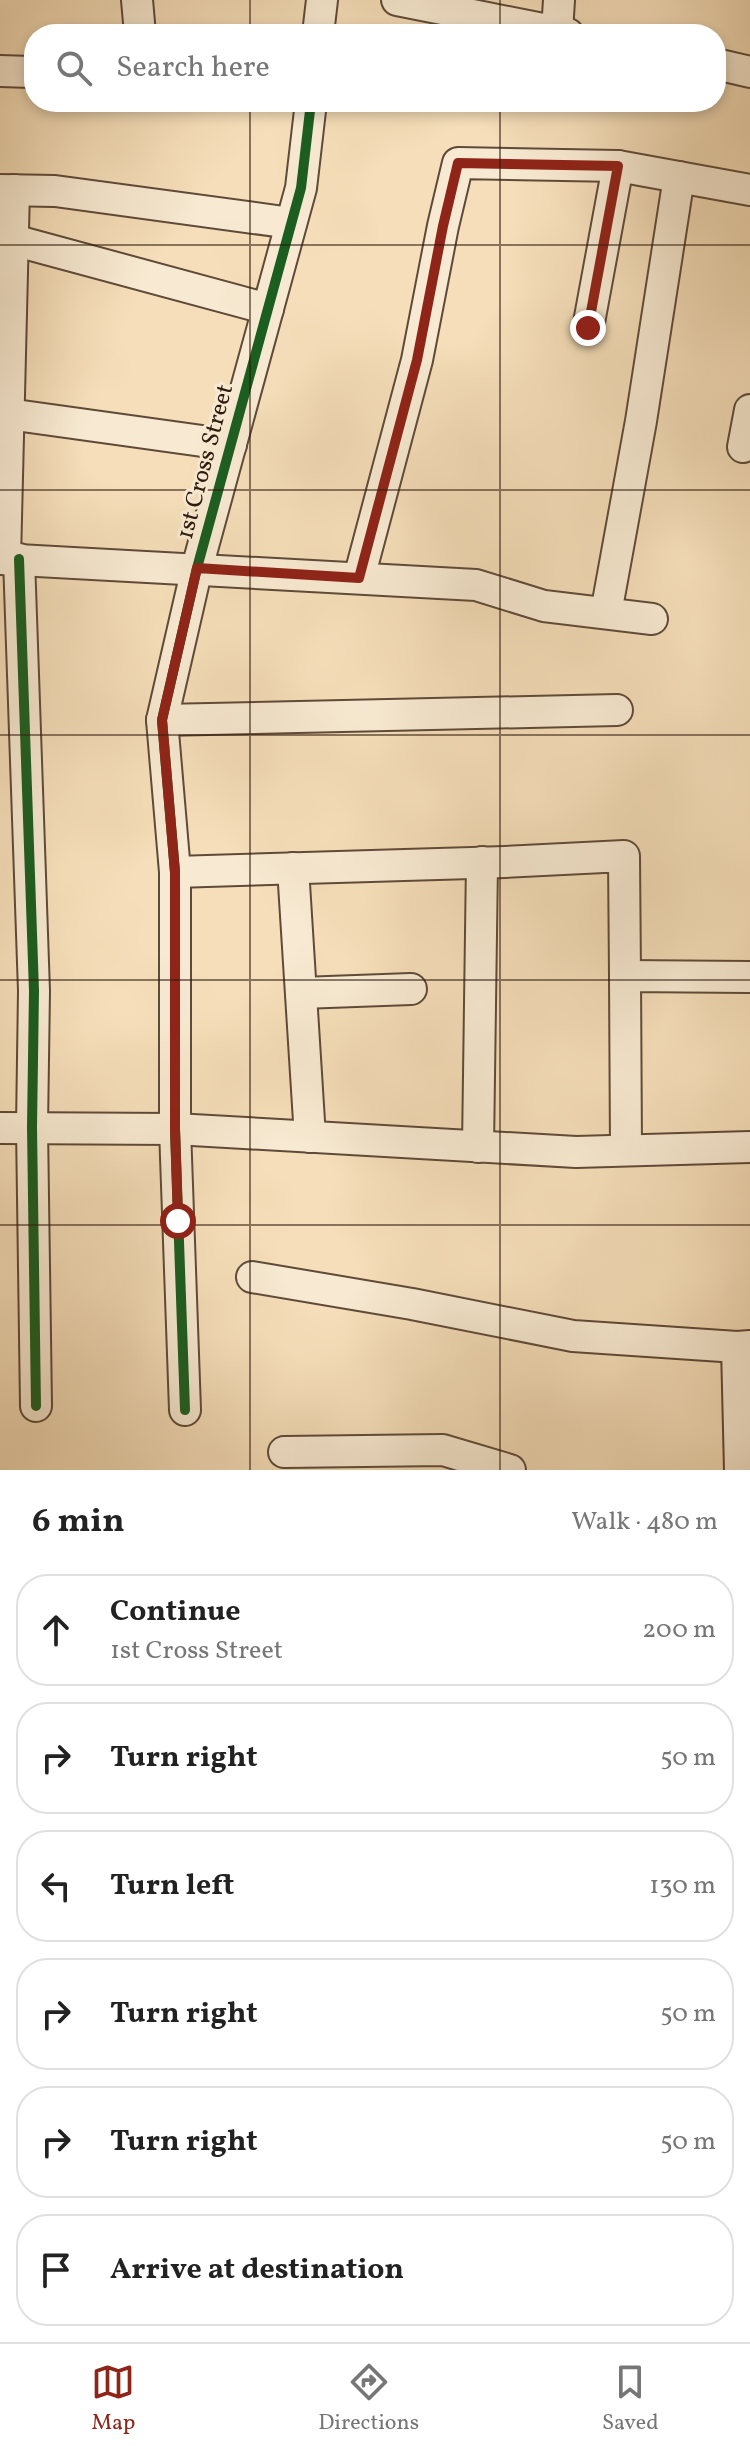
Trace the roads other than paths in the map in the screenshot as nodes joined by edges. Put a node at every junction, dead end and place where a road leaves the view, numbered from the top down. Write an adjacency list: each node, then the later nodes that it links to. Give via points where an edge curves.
1 (137, 0): 5 (street)
2 (322, 0): 6 (street)
3 (397, 0): 7 (street)
4 (559, 0): 8 (street)
5 (139, 24)
6 (319, 24)
7 (518, 24)
8 (562, 24)
9 (726, 66): 12 (street)
10 (0, 71): 11 (street)
11 (24, 72)
12 (750, 72)
13 (310, 112): 18 (street, 1st Cross Street, via 301,188)
14 (618, 166): 15 (street); 21 (street); 28 (street, via 458,163 417,360)
15 (679, 177): 17 (street); 29 (street)
16 (7, 190): 18 (street, via 55,191); 19 (street)
17 (750, 190)
18 (291, 223): 20 (street, 1st Cross Street)
19 (13, 240): 20 (street); 23 (street)
20 (268, 309): 24 (street, 1st Cross Street)
21 (588, 328)
22 (750, 410): 25 (street)
23 (8, 414): 24 (street); 26 (street)
24 (231, 445): 27 (street, 1st Cross Street)
25 (743, 447)
26 (8, 559): 27 (street); 40 (street, via 34,991)
27 (197, 568): 28 (street); 32 (street, 1st Cross Street)
28 (359, 578): 29 (street, via 476,585 544,606)
29 (606, 613): 30 (street)
30 (652, 619)
31 (617, 710): 32 (street)
32 (162, 720): 35 (street, 1st Cross Street)
33 (482, 862): 34 (street); 36 (street, via 624,856); 44 (street)
34 (293, 868): 35 (street); 39 (street)
35 (175, 872): 42 (street, 1st Cross Street)
36 (625, 976): 37 (street); 46 (street)
37 (750, 977)
38 (411, 989): 39 (street)
39 (301, 993): 43 (street)
40 (32, 1127): 41 (street); 42 (street); 49 (street)
41 (0, 1128)
42 (175, 1129): 43 (street); 50 (street, 1st Cross Street)
43 (310, 1137): 44 (street)
44 (478, 1147): 46 (street)
45 (750, 1147): 46 (street)
46 (626, 1150)
47 (252, 1277): 48 (street, via 573,1336)
48 (744, 1347): 54 (street)
49 (36, 1406)
50 (185, 1410)
51 (284, 1452): 52 (street)
52 (363, 1460): 53 (street, via 443,1450)
53 (510, 1470)
54 (740, 1470)

